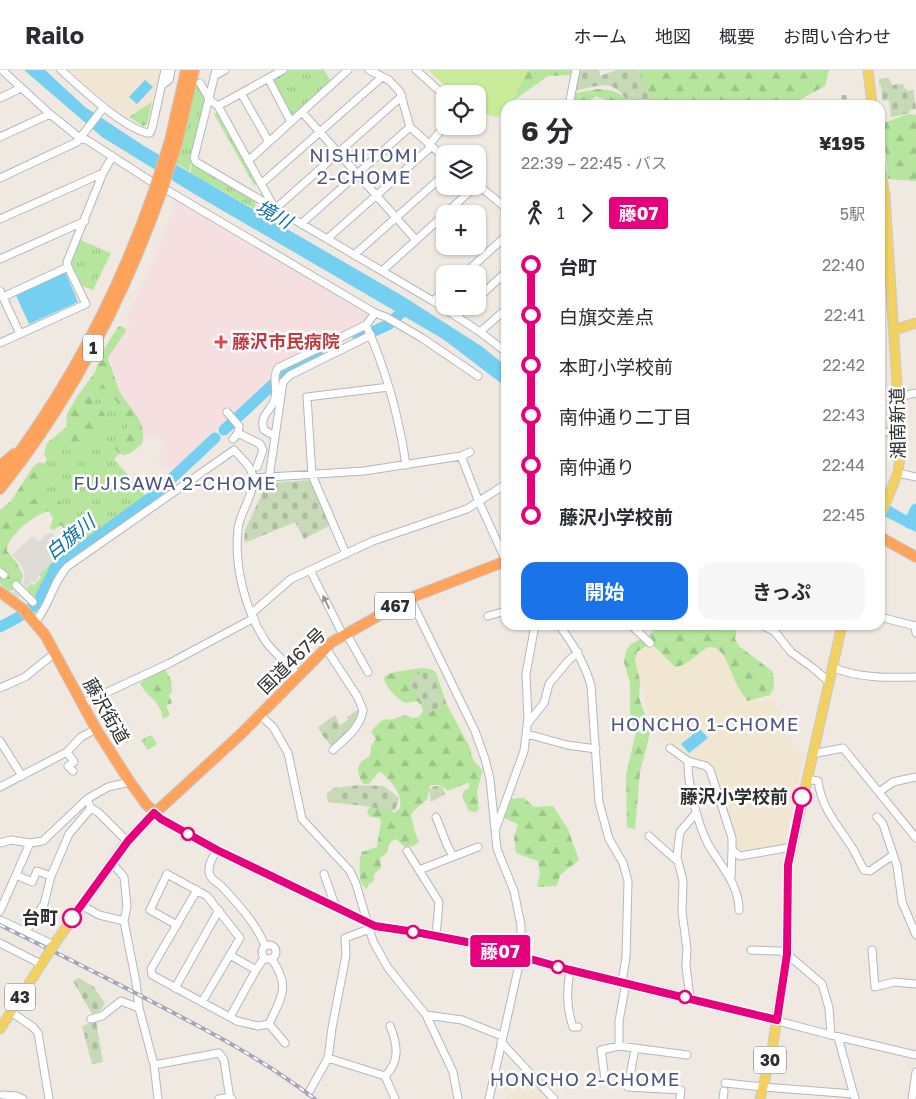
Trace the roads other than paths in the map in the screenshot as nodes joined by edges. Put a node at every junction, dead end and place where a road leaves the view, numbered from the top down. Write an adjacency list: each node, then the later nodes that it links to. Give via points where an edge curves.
1 (2, 70): 19 (street)
2 (61, 70): 28 (street)
3 (165, 70): 18 (street)
4 (170, 70): 18 (street, via 169,80)
5 (186, 70): 37 (highway, 1)
6 (194, 70): 37 (highway, 1)
7 (226, 70): 14 (street)
8 (283, 70): 16 (street)
9 (348, 70): 29 (street)
10 (369, 70): 15 (street)
11 (416, 70): 20 (street)
12 (576, 70): 25 (street)
13 (868, 70): 26 (main road)
14 (215, 73): 24 (street)
15 (382, 76): 22 (street); 33 (street)
16 (268, 78): 21 (street); 31 (street)
17 (200, 82): 24 (street)
18 (162, 85): 28 (street, via 150,132 144,133)
19 (21, 88): 23 (street); 30 (street)
20 (436, 88)
21 (241, 93): 27 (street); 38 (street)
22 (402, 96): 32 (street); 41 (street)
23 (0, 98)
24 (210, 100): 27 (street); 56 (street, via 194,158 196,162)
25 (570, 100)
26 (871, 100)
27 (218, 106): 43 (street)
28 (103, 109): 35 (street)
29 (302, 112): 31 (street); 33 (street)
30 (50, 114): 35 (street); 36 (street)
31 (291, 122): 38 (street)
32 (410, 128): 39 (street); 45 (street)
33 (320, 132): 41 (street); 48 (street)
34 (438, 135): 39 (street)
35 (83, 136): 42 (street); 46 (street, via 77,142)
36 (0, 137)
37 (173, 142): 49 (highway, 1, bridge)
38 (269, 142): 43 (street)
39 (430, 146): 40 (street); 52 (street)
40 (436, 151)
41 (338, 153): 45 (street); 56 (street)
42 (112, 157): 44 (street); 49 (street)
43 (248, 160): 48 (street)
44 (103, 173): 58 (street); 59 (street)
45 (358, 174): 52 (street); 61 (street)
46 (0, 178)
47 (436, 182): 57 (street)
48 (261, 184): 56 (street)
49 (159, 188): 75 (street); 94 (highway, 1, via 102,316 68,379); 107 (highway, 1, via 139,252 91,353 42,434)
50 (486, 192): 54 (street)
51 (466, 195): 55 (street)
52 (376, 196): 57 (street); 62 (street)
53 (885, 196): 80 (main road, 湘南新道)
54 (501, 204)
55 (455, 205)
56 (275, 209): 61 (street)
57 (396, 218): 63 (street); 65 (street)
58 (0, 219)
59 (84, 221): 66 (street); 68 (street)
60 (436, 222): 63 (street)
61 (301, 224): 62 (street)
62 (327, 239): 65 (street)
63 (416, 240): 69 (street)
64 (501, 241): 67 (street)
65 (354, 255): 69 (street)
66 (0, 259)
67 (474, 265)
68 (68, 266): 72 (street); 82 (street, via 86,304)
69 (382, 271): 74 (street)
70 (501, 277): 71 (street)
71 (486, 291)
72 (1, 294): 82 (street)
73 (436, 298): 74 (street)
74 (433, 301): 77 (street)
75 (376, 313): 79 (street); 86 (street, via 446,353)
76 (501, 313): 81 (street)
77 (457, 316): 81 (street)
78 (916, 323): 80 (main road)
79 (366, 325): 83 (street); 93 (street, via 281,366 275,372 274,400 262,423 264,430)
80 (894, 330): 89 (main road, 湘南新道)
81 (480, 332): 85 (street)
82 (20, 334): 84 (street)
83 (371, 335): 87 (street); 93 (street, via 290,375 283,382)
84 (0, 343)
85 (501, 345)
86 (478, 376)
87 (388, 387): 97 (street, via 401,427); 101 (street, via 307,397)
88 (916, 393): 89 (street)
89 (898, 397): 92 (main road, 湘南新道)
90 (229, 414): 99 (street, via 239,426 235,436 260,444 263,450)
91 (885, 432): 92 (street)
92 (900, 432): 100 (main road, 湘南新道)
93 (274, 436): 105 (street)
94 (23, 447): 98 (highway); 103 (highway, 1)
95 (470, 452): 96 (street)
96 (461, 456): 97 (street); 108 (street)
97 (406, 465): 101 (street)
98 (0, 466)
99 (257, 467)
100 (898, 473): 102 (street); 109 (main road, 湘南新道)
101 (312, 475): 105 (street); 112 (street)
102 (916, 477)
103 (0, 478)
104 (253, 478): 105 (street); 121 (street, via 238,527 237,549 240,581); 124 (street, via 250,468 234,450 68,566 61,574 43,614)
105 (269, 478)
106 (501, 487): 108 (street)
107 (0, 489)
108 (479, 502): 111 (street); 112 (street)
109 (885, 505)
110 (885, 540): 113 (highway)
111 (501, 550)
112 (346, 554): 115 (street)
113 (916, 557)
114 (501, 563): 118 (highway, 国道467号 / 467)
115 (310, 570): 121 (street, via 285,583); 131 (street, one-way to 115)
116 (16, 585): 119 (street)
117 (0, 592): 124 (highway, 藤沢街道)
118 (410, 598): 131 (highway, 国道467号 / 467); 167 (street, via 475,731 490,779)
119 (34, 602)
120 (501, 613): 122 (street)
121 (253, 616): 138 (street, via 267,643); 142 (street, via 170,663)
122 (488, 616)
123 (885, 618): 130 (street, via 915,626)
124 (35, 622): 135 (highway, 藤沢街道)
125 (534, 630): 144 (street, via 526,674)
126 (563, 630): 134 (street)
127 (636, 630): 132 (street)
128 (771, 630): 140 (street, via 792,652)
129 (841, 630): 136 (main road, 30)
130 (916, 633)
131 (344, 634): 133 (highway, 国道467号 / 467); 137 (street)
132 (650, 643)
133 (325, 647): 138 (highway, 国道467号 / 467); 150 (street, via 363,710 358,725)
134 (578, 652): 144 (street, via 549,684 544,703); 149 (street, via 591,686)
135 (55, 653): 141 (street, via 25,677); 142 (highway, 藤沢街道)
136 (832, 667): 139 (street, via 852,674); 140 (main road, 30)
137 (368, 672)
138 (298, 674): 143 (highway, 国道467号 / 467)
139 (916, 677)
140 (828, 681): 152 (main road, 30)
141 (0, 688)
142 (82, 704): 145 (highway, 藤沢街道)
143 (260, 715): 163 (highway, 国道467号 / 467); 196 (street, via 273,728 288,752 302,819 350,871)
144 (528, 723): 146 (street)
145 (96, 729): 151 (street, via 81,737); 158 (highway, 藤沢街道)
146 (527, 734): 149 (street); 167 (street)
147 (0, 741): 155 (street)
148 (670, 748): 153 (street)
149 (596, 749): 212 (street, via 599,802 609,839 623,863 628,881)
150 (333, 750)
151 (67, 752): 154 (street, via 74,762 68,766); 155 (street)
152 (812, 754): 157 (main road, 30); 160 (street, via 843,748)
153 (688, 761): 164 (street); 176 (street, via 710,770 732,838)
154 (73, 771)
155 (22, 776): 159 (street)
156 (916, 777): 160 (street, via 893,782)
157 (806, 779): 174 (main road, 30); 178 (street, via 818,780 822,802 864,870 870,871)
158 (130, 782): 161 (street, via 108,787); 163 (highway, 藤沢街道)
159 (0, 787)
160 (879, 792): 169 (street)
161 (87, 798): 162 (street); 172 (street, via 43,841)
162 (91, 808): 170 (street); 185 (street, via 69,834)
163 (154, 813): 170 (main road, 43); 175 (street)
164 (696, 813): 180 (street, via 679,835); 186 (street, via 708,844)
165 (436, 817): 179 (street)
166 (877, 817): 178 (street, via 883,824)
167 (496, 828): 207 (street, via 498,849 514,891 521,925)
168 (650, 836): 180 (street, via 674,859)
169 (916, 838)
170 (128, 841): 181 (main road, 43)
171 (0, 843): 172 (street, via 11,840)
172 (30, 843): 184 (street)
173 (478, 847): 179 (street)
174 (792, 847): 176 (street, via 740,856); 205 (main road, 30, via 788,865)
175 (217, 850): 189 (street); 202 (street, via 208,869 211,879 223,888 258,931)
176 (732, 850): 186 (street)
177 (407, 851): 182 (street)
178 (893, 854): 198 (street, via 902,902)
179 (454, 856): 182 (street)
180 (677, 857): 215 (street, via 683,881 682,912)
181 (112, 862): 188 (main road, 43); 194 (street, via 124,877 127,906)
182 (419, 870): 199 (street, via 439,902)
183 (324, 874): 189 (street)
184 (16, 875): 185 (street, via 32,882 37,870); 192 (street)
185 (50, 876): 197 (street, via 44,904)
186 (730, 877): 191 (street)
187 (197, 890): 190 (street); 195 (street); 195 (street, via 168,874 150,910)
188 (81, 905): 194 (street, via 99,915); 201 (main road, 43)
189 (336, 908): 196 (street)
190 (219, 910): 206 (street, via 240,938); 214 (street)
191 (739, 910)
192 (0, 911)
193 (0, 920): 197 (street)
194 (124, 921): 217 (street)
195 (177, 925): 214 (street, via 151,969 152,975)
196 (370, 926): 199 (street); 219 (street, via 373,941 388,968); 235 (street, via 345,938 346,955)
197 (26, 931): 201 (street)
198 (916, 935)
199 (436, 936): 207 (street)
200 (0, 943): 209 (street)
201 (53, 946): 209 (main road, 43, bridge)
202 (265, 946): 208 (street, via 262,952); 208 (street, via 275,949 275,956)
203 (751, 950): 205 (street)
204 (872, 950): 213 (street, via 875,987 894,982)
205 (787, 954): 222 (main road, 30); 227 (street, via 822,984 829,1008)
206 (230, 955): 210 (street); 216 (street)
207 (521, 956): 211 (street); 229 (street)
208 (268, 958): 210 (street); 223 (street, via 278,968 283,982 281,997)
209 (43, 961): 218 (main road, 43)
210 (256, 970): 220 (street)
211 (570, 970): 212 (street); 225 (street, via 567,1002 573,1027)
212 (624, 983): 215 (street); 231 (street)
213 (916, 984)
214 (175, 988): 216 (street)
215 (690, 998): 222 (street)
216 (202, 1002): 220 (street)
217 (139, 1008): 221 (street, via 121,1001 102,1016); 236 (street)
218 (10, 1012): 226 (main road, 43); 248 (street, via 38,1033)
219 (426, 1015): 229 (street, via 462,1020); 252 (street, via 453,1072)
220 (230, 1017): 223 (street, via 258,1026)
221 (91, 1019)
222 (777, 1020): 227 (street); 241 (main road, 30)
223 (269, 1024): 230 (street)
224 (390, 1026): 238 (street, via 398,1052)
225 (578, 1027)
226 (0, 1029)
227 (831, 1035): 228 (street)
228 (838, 1037): 234 (street); 245 (street)
229 (502, 1039): 253 (street); 254 (street)
230 (285, 1044)
231 (619, 1046): 232 (street); 239 (street, via 601,1050)
232 (635, 1048): 233 (street); 255 (street, via 628,1087 681,1090)
233 (687, 1054)
234 (916, 1055)
235 (328, 1058): 238 (street); 243 (street)
236 (154, 1065): 246 (street, via 219,1054 224,1060); 249 (street)
237 (916, 1072): 258 (street)
238 (385, 1076): 251 (street)
239 (605, 1079)
240 (725, 1082): 241 (street)
241 (763, 1088): 245 (street); 257 (main road, 30)
242 (724, 1091): 256 (street)
243 (309, 1092)
244 (3, 1095): 247 (street)
245 (854, 1096)
246 (231, 1098): 250 (street)
247 (23, 1099)
248 (49, 1099)
249 (158, 1099)
250 (219, 1099)
251 (395, 1099)
252 (458, 1099)
253 (489, 1099)
254 (554, 1099)
255 (680, 1099)
256 (723, 1099)
257 (760, 1099)
258 (912, 1099)

